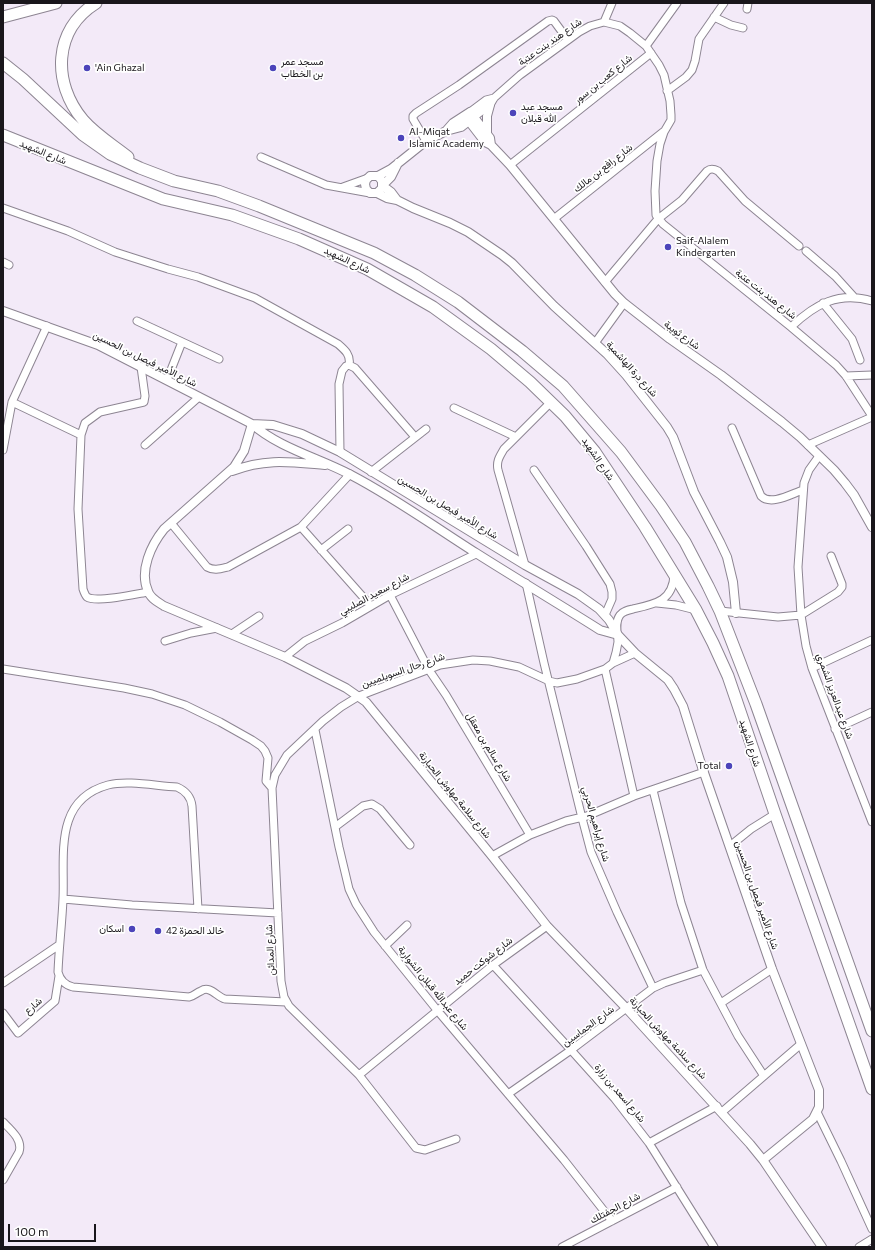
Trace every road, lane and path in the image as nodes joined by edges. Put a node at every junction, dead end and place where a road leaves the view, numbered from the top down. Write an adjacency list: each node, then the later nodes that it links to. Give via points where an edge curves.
1 (56, 3): 6 (highway)
2 (96, 3): 25 (highway, via 75,20 65,39 61,61 62,76 74,108 88,126)
3 (612, 3): 8 (street)
4 (724, 3): 7 (street)
5 (674, 4): 11 (street)
6 (3, 17)
7 (714, 17): 9 (street); 14 (street, via 699,39 692,70)
8 (604, 22): 10 (street, شارع هند بنت عتبة, via 590,26); 11 (street, via 620,26)
9 (743, 28)
10 (568, 40): 15 (street, شارع هند بنت عتبة, via 520,75); 20 (street, via 552,20 416,113 413,119)
11 (646, 46): 12 (street)
12 (651, 53): 14 (street, via 662,70); 24 (street, شارع كعب بن سور)
13 (3, 63): 25 (highway, شارع الشهيد, via 83,136 110,154)
14 (667, 92): 17 (street, via 671,120)
15 (492, 101): 16 (street, شارع هند بنت عتبة); 18 (street, via 487,116)
16 (470, 116): 18 (street, شارع ثويبة); 20 (street, شارع هند بنت عتبة, via 456,129); 21 (street, شارع ثويبة, via 485,142)
17 (664, 132): 33 (street, شارع رافع بن مالك); 34 (street, via 657,161 655,206)
18 (487, 134): 21 (street, شارع ثويبة)
19 (5, 137): 57 (highway, شارع الشهيد, via 163,199 232,215 279,231 367,268 454,322 511,366)
20 (426, 140): 23 (street, شارع هند بنت عتبة)
21 (491, 145): 24 (street, شارع ثويبة)
22 (261, 157): 29 (street, via 326,185)
23 (398, 163): 26 (street, شارع هند بنت عتبة); 28 (street, شارع هند بنت عتبة, via 391,177)
24 (510, 165): 33 (street, شارع ثويبة)
25 (140, 168): 92 (highway, شارع الشهيد, via 174,181 218,191 374,253 436,287 504,336 563,386 621,452 677,530)
26 (378, 176): 27 (street); 28 (street)
27 (368, 178): 29 (street); 30 (street, via 364,184 366,189)
28 (383, 185): 30 (street, via 381,191); 31 (street, شارع درة الهاشمية)
29 (340, 187): 30 (street)
30 (373, 193): 31 (street, شارع درة الهاشمية)
31 (397, 200): 47 (street, شارع درة الهاشمية, via 459,227 502,255)
32 (3, 208): 50 (street, via 68,231 115,252 198,277 255,298 338,344 348,354)
33 (555, 218): 37 (street, شارع ثويبة)
34 (658, 219): 35 (street, via 682,200 707,171 713,169 718,171 745,201); 37 (street); 45 (street, شارع هند بنت عتبة)
35 (799, 246)
36 (806, 251): 38 (street, via 835,276)
37 (605, 282): 40 (street, شارع ثويبة)
38 (854, 297): 39 (street); 41 (street)
39 (872, 301)
40 (624, 303): 47 (street); 67 (street, شارع ثويبة, via 782,422)
41 (824, 303): 45 (street, via 808,312); 49 (street, via 852,339)
42 (3, 311): 44 (street, شارع الأمير فيصل بن الحسين)
43 (137, 321): 46 (street)
44 (46, 326): 51 (street, شارع الأمير فيصل بن الحسين, via 98,345); 56 (street)
45 (791, 327): 53 (street, شارع هند بنت عتبة)
46 (182, 342): 48 (street); 54 (street)
47 (595, 343): 93 (street, شارع درة الهاشمية, via 631,381 673,437 694,492 727,557)
48 (219, 359)
49 (860, 360)
50 (349, 365): 64 (street, via 355,368); 69 (street, via 342,371 339,384)
51 (141, 367): 54 (street, شارع الأمير فيصل بن الحسين); 63 (street, via 144,402 100,412 85,422)
52 (872, 375): 53 (street)
53 (846, 376): 59 (street, شارع هند بنت عتبة)
54 (167, 380): 55 (street, شارع الأمير فيصل بن الحسين)
55 (199, 397): 60 (street, شارع الأمير فيصل بن الحسين); 66 (street)
56 (12, 402): 63 (street); 68 (street)
57 (551, 402): 65 (street); 85 (highway, شارع الشهيد, via 595,452)
58 (454, 408): 65 (street)
59 (872, 417): 67 (street)
60 (252, 424): 69 (street, شارع الأمير فيصل بن الحسين, via 273,425 302,434); 71 (street, شارع الأمير فيصل بن الحسين, via 269,437); 73 (street, via 241,457)
61 (732, 428): 76 (street, via 761,496 771,500)
62 (426, 429): 64 (street)
63 (81, 435): 87 (street, via 78,509 85,594 91,598 106,598)
64 (415, 437): 74 (street)
65 (516, 437): 84 (street, via 499,457 497,466)
66 (145, 445)
67 (808, 445): 70 (street, شارع ثويبة)
68 (3, 450)
69 (340, 452): 74 (street, شارع الأمير فيصل بن الحسين)
70 (819, 456): 76 (street, شارع عبدالعزيز الشمري, via 807,474); 79 (street, شارع ثويبة, via 854,495)
71 (330, 466): 73 (street, via 265,462); 75 (street, شارع الأمير فيصل بن الحسين)
72 (534, 470): 94 (street, via 610,584 612,599)
73 (229, 472): 77 (street)
74 (371, 472): 84 (street, شارع الأمير فيصل بن الحسين)
75 (350, 474): 78 (street); 82 (street, شارع الأمير فيصل بن الحسين, via 415,512)
76 (803, 490): 95 (street, شارع عبدالعزيز الشمري, via 798,567)
77 (171, 523): 78 (street, via 207,567 216,570 228,567); 87 (street, via 159,535 149,554 146,576)
78 (301, 527): 81 (street)
79 (872, 527)
80 (348, 529): 81 (street)
81 (322, 550): 90 (street)
82 (476, 554): 86 (street, شارع الأمير فيصل بن الحسين); 88 (street, شارع سعيد الصليبي)
83 (831, 556): 95 (street, via 842,587)
84 (525, 565): 94 (street, شارع الأمير فيصل بن الحسين, via 582,596)
85 (674, 575): 89 (street, via 672,589 667,596); 91 (highway, شارع الشهيد)
86 (526, 583): 99 (street, شارع الأمير فيصل بن الحسين, via 600,630); 109 (street, شارع إبراهيم الحربي)
87 (148, 592): 97 (street, شارع سلامة مهاوش الحبارنة, via 164,606)
88 (390, 595): 90 (street, شارع سعيد الصليبي); 108 (street, شارع سالم بن معقل)
89 (655, 603): 91 (street); 99 (street, via 623,612 617,622)
90 (371, 606): 103 (street, شارع سعيد الصليبي, via 305,641)
91 (696, 610): 119 (highway, شارع الشهيد, via 728,676)
92 (720, 611): 93 (street); 146 (highway, شارع الشهيد)
93 (736, 613): 95 (street, via 778,617)
94 (605, 615): 99 (street, شارع الأمير فيصل بن الحسين)
95 (801, 615): 105 (street, شارع عبدالعزيز الشمري)
96 (259, 616): 98 (street)
97 (217, 628): 98 (street, شارع سلامة مهاوش الحبارنة); 101 (street)
98 (232, 634): 103 (street, شارع سلامة مهاوش الحبارنة)
99 (618, 636): 102 (street, شارع الأمير فيصل بن الحسين); 104 (street)
100 (872, 640): 105 (street)
101 (165, 642)
102 (635, 653): 104 (street, شارع رحال السويلميين); 114 (street, شارع الأمير فيصل بن الحسين, via 668,680 680,697)
103 (285, 657): 110 (street, شارع سلامة مهاوش الحبارنة)
104 (613, 663): 107 (street, شارع رحال السويلميين)
105 (812, 668): 112 (street, شارع عبدالعزيز الشمري)
106 (3, 669): 115 (street, via 124,688 185,705 261,746 268,758 265,779)
107 (605, 669): 109 (street, شارع رحال السويلميين, via 565,682); 117 (street)
108 (429, 670): 109 (street, شارع رحال السويلميين, via 482,660 519,667); 110 (street, شارع رحال السويلميين); 124 (street, شارع سالم بن معقل)
109 (549, 681): 121 (street, شارع إبراهيم الحربي)
110 (359, 696): 113 (street, شارع المدائن, via 341,706); 127 (street, شارع سلامة مهاوش الحبارنة)
111 (872, 712): 112 (street)
112 (835, 729): 118 (street, شارع عبدالعزيز الشمري)
113 (315, 730): 115 (street, شارع المدائن, via 287,755 275,775); 123 (street, شارع عبدالله قبلان الشواربة)
114 (704, 772): 116 (street); 126 (street, شارع الأمير فيصل بن الحسين)
115 (272, 788): 130 (street, شارع المدائن)
116 (653, 790): 117 (street); 137 (street, via 683,910)
117 (634, 796): 121 (street)
118 (866, 808): 120 (street); 122 (street, شارع عبدالعزيز الشمري)
119 (774, 814): 126 (street, via 751,828); 151 (highway, شارع الشهيد)
120 (872, 814)
121 (582, 818): 124 (street, via 566,821); 140 (street, شارع إبراهيم الحربي, via 591,852 603,881)
122 (872, 822)
123 (335, 827): 125 (street, via 363,806 372,804 378,806); 134 (street, شارع عبدالله قبلان الشواربة, via 349,889 365,919)
124 (530, 836): 127 (street)
125 (410, 844)
126 (730, 846): 136 (street, شارع الأمير فيصل بن الحسين)
127 (492, 856): 132 (street, شارع سلامة مهاوش الحبارنة)
128 (63, 899): 129 (street); 129 (street, via 64,835 70,816 81,800 97,789 128,783 177,787 185,791 190,798); 133 (street)
129 (198, 909): 130 (street)
130 (278, 913): 141 (street, شارع المدائن, via 282,986)
131 (407, 926): 134 (street)
132 (547, 926): 135 (street, شارع شوكت حميد); 143 (street, شارع سلامة مهاوش الحبارنة)
133 (59, 945): 138 (street); 139 (street)
134 (385, 946): 144 (street, شارع عبدالله قبلان الشواربة)
135 (493, 965): 144 (street, شارع شوكت حميد); 148 (street, شارع أسعد بن زرارة)
136 (772, 969): 142 (street); 147 (street, شارع الأمير فيصل بن الحسين)
137 (703, 970): 140 (street, شارع الجماسين); 142 (street)
138 (59, 976): 141 (street, via 65,984 73,988 189,997 203,990 212,991 225,999); 145 (street, شارع, via 55,1001 18,1032)
139 (3, 983)
140 (653, 988): 143 (street, شارع الجماسين)
141 (286, 1002): 149 (street, شارع المدائن)
142 (721, 1003): 150 (street, via 738,1036)
143 (627, 1009): 148 (street, شارع الجماسين); 153 (street, شارع سلامة مهاوش الحبارنة)
144 (437, 1010): 149 (street, شارع شوكت حميد); 152 (street, شارع عبدالله قبلان الشواربة)
145 (3, 1013)
146 (872, 1031)
147 (801, 1044): 150 (street); 154 (street, شارع الأمير فيصل بن الحسين, via 819,1090)
148 (571, 1050): 152 (street, شارع الجماسين); 157 (street, شارع أسعد بن زرارة)
149 (359, 1075): 156 (street, شارع المدائن, via 416,1148 425,1150)
150 (764, 1076): 153 (street)
151 (872, 1089)
152 (508, 1094): 161 (street, شارع عبدالله قبلان الشواربة)
153 (720, 1109): 157 (street); 158 (street, شارع سلامة مهاوش الحبارنة)
154 (817, 1112): 158 (street, via 808,1124); 162 (street)
155 (3, 1122): 159 (street, via 20,1142 21,1147)
156 (456, 1139)
157 (649, 1143): 160 (street, شارع أسعد بن زرارة)
158 (763, 1160): 167 (street, شارع سلامة مهاوش الحبارنة)
159 (3, 1180)
160 (677, 1187): 161 (street, شارع الجفتلك); 166 (street, شارع أسعد بن زرارة)
161 (612, 1221): 164 (street, شارع الجفتلك)
162 (872, 1229)
163 (872, 1239): 168 (street)
164 (572, 1245): 165 (street, شارع الجفتلك)
165 (562, 1247)
166 (714, 1247)
167 (822, 1247)
168 (859, 1247)

